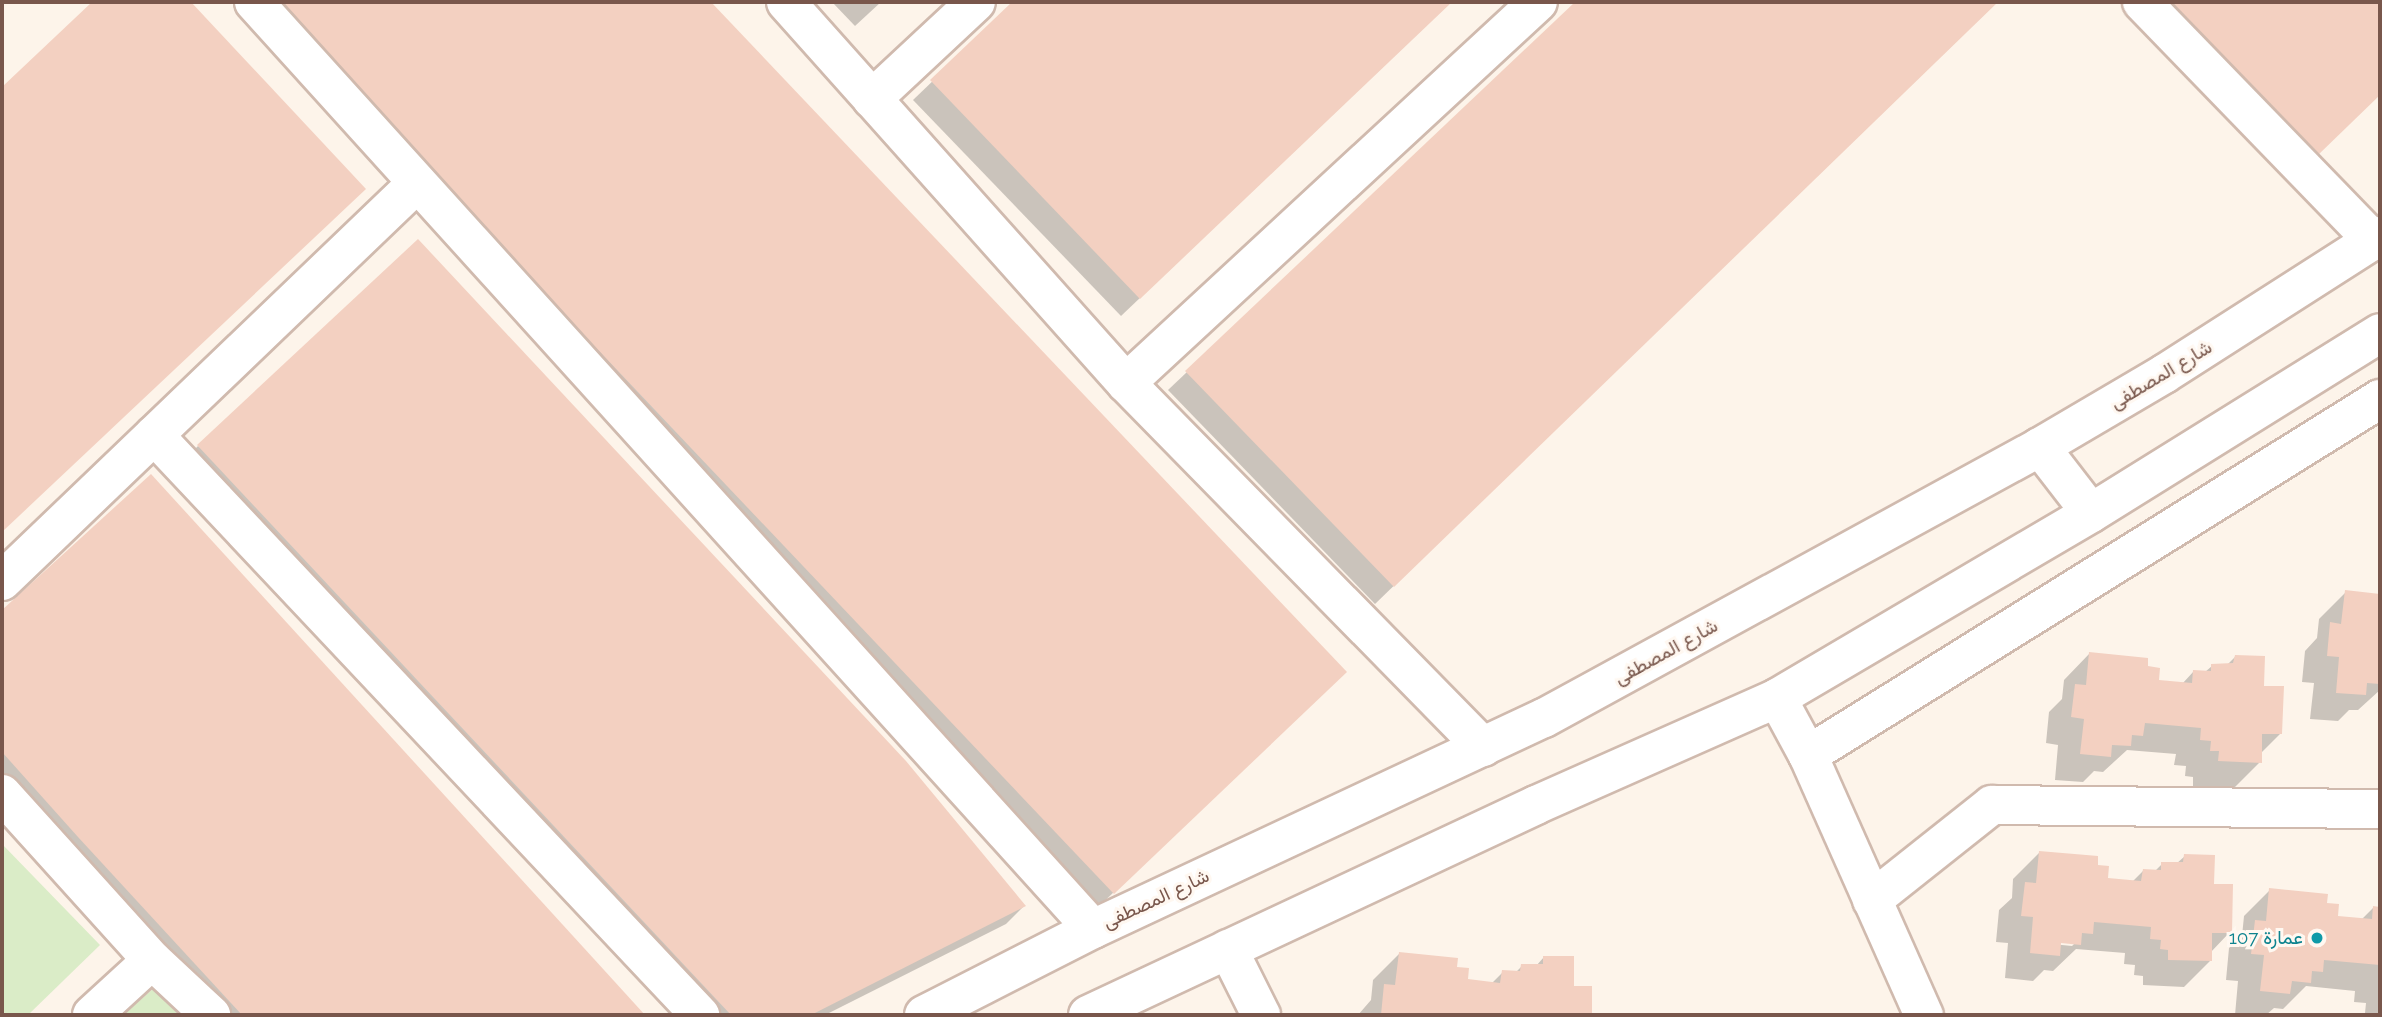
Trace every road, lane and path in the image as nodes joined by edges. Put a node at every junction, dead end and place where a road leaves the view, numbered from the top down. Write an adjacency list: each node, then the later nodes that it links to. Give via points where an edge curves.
1 (254, 2): 7 (street)
2 (786, 2): 6 (street)
3 (976, 2): 6 (street)
4 (1538, 2): 10 (street)
5 (2142, 2): 8 (street)
6 (872, 99): 10 (street)
7 (417, 183): 12 (street); 22 (street)
8 (2377, 239): 13 (street, شارع المصطفى)
9 (2380, 333): 14 (street)
10 (1126, 383): 17 (street)
11 (2380, 399): 18 (street)
12 (154, 435): 15 (street); 27 (street)
13 (2040, 447): 14 (street); 17 (street, شارع المصطفى, via 1544,719)
14 (2091, 513): 16 (street)
15 (2, 581)
16 (1777, 698): 18 (street); 23 (street)
17 (1483, 747): 22 (street, شارع المصطفى)
18 (1808, 755): 21 (street)
19 (2, 794): 24 (street)
20 (2380, 809): 21 (street, via 1992,805)
21 (1872, 900): 31 (street)
22 (1093, 929): 28 (street, شارع المصطفى)
23 (1228, 949): 29 (street); 30 (street)
24 (152, 960): 25 (street); 26 (street)
25 (92, 1015)
26 (211, 1015)
27 (700, 1015)
28 (924, 1015)
29 (1088, 1015)
30 (1261, 1015)
31 (1924, 1015)

